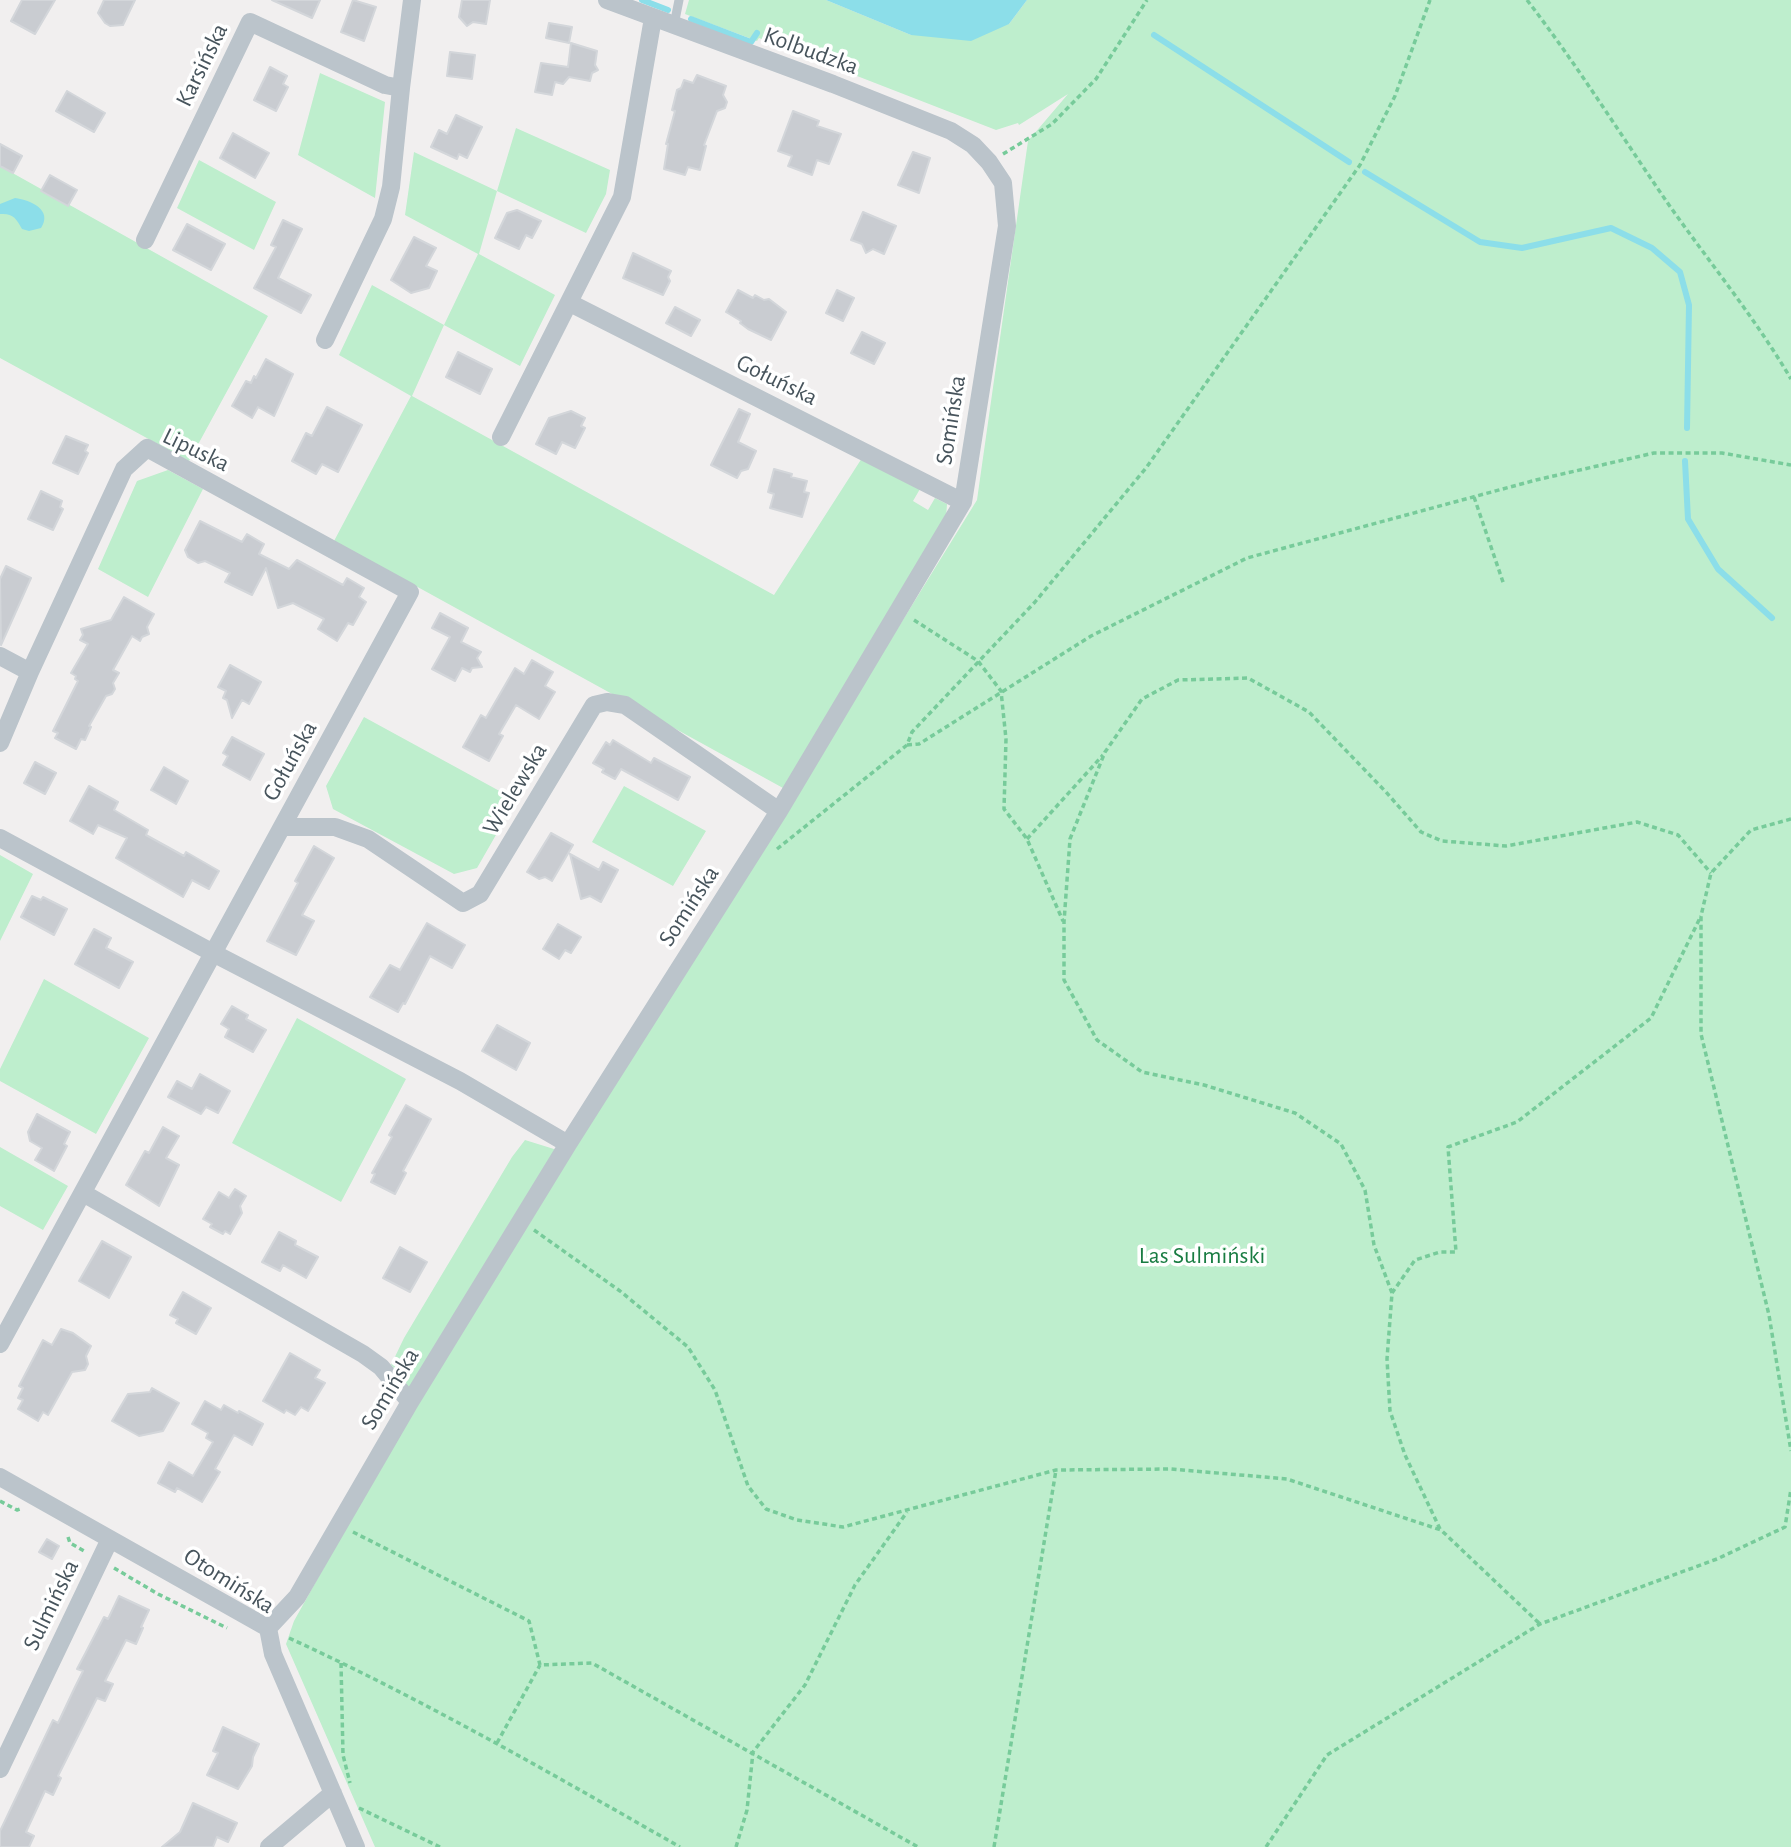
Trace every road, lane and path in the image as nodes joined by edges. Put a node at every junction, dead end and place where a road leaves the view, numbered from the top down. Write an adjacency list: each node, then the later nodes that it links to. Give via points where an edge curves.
1 (412, 0): 9 (street)
2 (607, 0): 7 (street, Kolbudzka)
3 (679, 0): 8 (lane)
4 (1147, 0): 10 (path, via 1096,79 1061,115)
5 (1430, 0): 23 (path, via 1395,96 1360,165 1146,468 1035,603)
6 (1527, 0): 14 (path)
7 (653, 18): 8 (street, Kolbudzka); 12 (street, via 622,197)
8 (673, 27): 10 (street, Kolbudzka, via 951,131 974,145)
9 (401, 88): 11 (street, Karsińska, via 385,85 250,22); 13 (street, via 391,187 383,219)
10 (989, 162): 18 (street, Somińska, via 1003,183 1007,226)
11 (145, 240)
12 (570, 303): 15 (street); 18 (street, Gołuńska)
13 (325, 341)
14 (1791, 379)
15 (501, 437)
16 (1791, 465): 17 (path, via 1721,453 1654,453)
17 (1474, 497): 19 (path); 25 (path, via 1247,558 1091,636)
18 (963, 502): 21 (street, Somińska)
19 (1504, 585)
20 (410, 592): 24 (street, Lipuska, via 147,448 124,469); 31 (street, Gołuńska)
21 (897, 610): 23 (path); 29 (street, Somińska)
22 (0, 656): 24 (street)
23 (978, 661): 25 (path); 27 (path, via 912,732)
24 (30, 672): 26 (street, Lipuska)
25 (1001, 691): 27 (path, via 919,744); 33 (path, via 1006,739 1004,808)
26 (0, 743)
27 (907, 745): 34 (path)
28 (1105, 752): 33 (path); 35 (path, via 1142,699 1178,680 1248,678 1309,712 1421,832 1442,841 1506,846 1637,822 1678,835); 37 (path, via 1070,839)
29 (779, 811): 31 (street, Wielewska, via 625,705 607,702 594,705 480,894 463,903 368,839 335,827); 39 (street, Somińska)
30 (1791, 819): 35 (path, via 1751,830)
31 (282, 827): 38 (street, Gołuńska)
32 (0, 838): 38 (street)
33 (1027, 839): 37 (path)
34 (774, 852)
35 (1711, 873): 36 (path)
36 (1701, 916): 42 (path, via 1651,1018 1517,1122 1448,1147 1456,1252 1415,1260); 45 (path, via 1701,1034 1769,1315)
37 (1064, 922): 42 (path, via 1064,980 1097,1040 1142,1072 1295,1113 1341,1144 1365,1190 1374,1245)
38 (213, 953): 39 (street, via 460,1081); 40 (street, Gołuńska)
39 (568, 1144): 41 (street, Somińska)
40 (83, 1193): 43 (street, Gołuńska); 44 (street, via 363,1354)
41 (522, 1221): 44 (street, Somińska); 49 (path, via 688,1347 715,1390 748,1486 766,1509 797,1520 843,1527)
42 (1392, 1293): 51 (path, via 1387,1359 1390,1411 1410,1467)
43 (0, 1344)
44 (411, 1402): 50 (street, Somińska)
45 (1791, 1451)
46 (1056, 1470): 49 (path); 51 (path, via 1171,1469 1287,1479); 68 (path)
47 (0, 1477): 52 (street, Otomińska)
48 (1791, 1489): 53 (path, via 1785,1527 1717,1559)
49 (908, 1510): 58 (path, via 855,1584 805,1685)
50 (337, 1525): 54 (street, Somińska, via 297,1597); 56 (path, via 529,1621)
51 (1441, 1530): 53 (path)
52 (110, 1539): 54 (street, Otomińska); 59 (street, Sulmińska)
53 (1540, 1624): 69 (path, via 1327,1755)
54 (268, 1628): 55 (path); 60 (street, Otomińska, via 273,1654)
55 (341, 1662): 57 (path); 61 (path, via 343,1755)
56 (540, 1665): 57 (path); 58 (path, via 592,1663)
57 (497, 1742): 65 (path)
58 (753, 1752): 66 (path, via 747,1810); 67 (path)
59 (0, 1769)
60 (333, 1793): 62 (street); 63 (street, Otomińska); 64 (path)
61 (352, 1793)
62 (269, 1847)
63 (356, 1847)
64 (440, 1847)
65 (680, 1847)
66 (736, 1847)
67 (918, 1847)
68 (994, 1847)
69 (1265, 1847)

